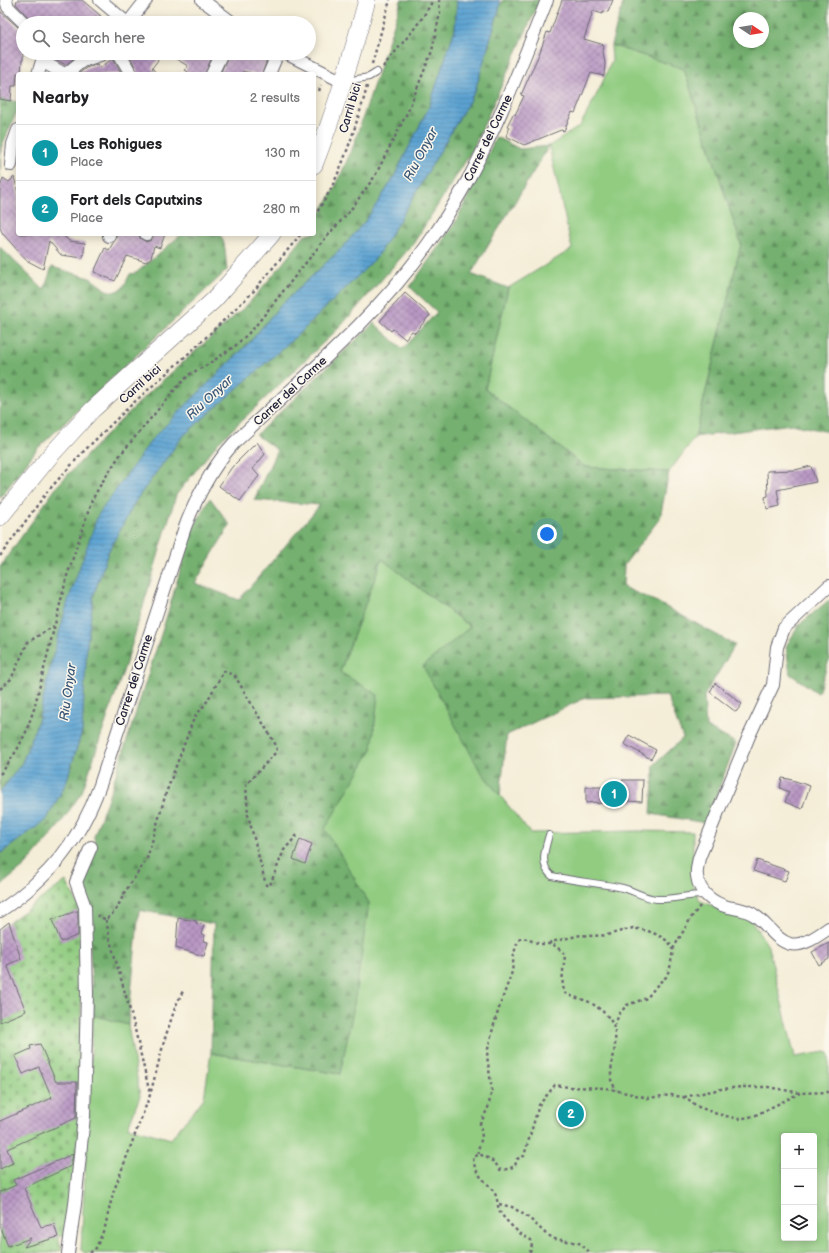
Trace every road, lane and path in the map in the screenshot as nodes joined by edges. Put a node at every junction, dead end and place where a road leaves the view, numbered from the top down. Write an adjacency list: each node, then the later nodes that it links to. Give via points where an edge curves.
1 (6, 0): 10 (street, via 8,7)
2 (100, 0): 11 (street)
3 (146, 0): 12 (street)
4 (202, 0): 13 (street)
5 (367, 0): 29 (main road)
6 (390, 0): 28 (path, Carril bici)
7 (433, 0): 27 (path, via 413,30)
8 (439, 0): 39 (path, via 440,14 432,52 408,111 374,176 350,212 328,235 253,329 235,346 190,374 120,455 92,500)
9 (547, 0): 47 (street, Carrer del Carme, via 490,136 457,198 428,244 371,313 234,443 204,485 185,527 100,785 89,811 69,847 54,866 35,885)
10 (17, 16)
11 (119, 16)
12 (133, 16)
13 (224, 16)
14 (41, 60): 21 (street)
15 (46, 60): 22 (street)
16 (85, 60): 23 (street)
17 (123, 60): 24 (street)
18 (219, 60): 25 (street)
19 (275, 60): 26 (street)
20 (299, 60): 29 (street)
21 (38, 72)
22 (62, 72)
23 (68, 72)
24 (130, 72)
25 (213, 72)
26 (270, 72)
27 (377, 72): 28 (lane)
28 (369, 77): 29 (lane); 33 (path, Carril bici, via 362,108 348,148 328,193)
29 (343, 82): 31 (main road)
30 (16, 136): 32 (street)
31 (316, 160)
32 (11, 165)
33 (316, 213)
34 (270, 236): 36 (main road, via 214,300 92,410)
35 (299, 236): 37 (path, Carril bici, via 252,293 83,452 47,492)
36 (2, 511)
37 (0, 556)
38 (829, 586): 45 (street, via 784,628 777,647 774,685 749,736 699,858 697,877)
39 (54, 626): 40 (path, via 28,642 11,678); 41 (path, via 26,732)
40 (0, 690)
41 (0, 774)
42 (298, 834): 48 (path, via 284,850 270,884 266,885 248,815 246,785 276,752 277,747 235,676 224,671 194,718 166,793 147,859 116,910)
43 (549, 835): 45 (lane, via 544,862 552,876 619,887 656,899 697,895)
44 (91, 847): 46 (street, via 76,882)
45 (707, 897): 49 (street, via 751,913 790,944 797,945); 51 (path)
46 (85, 907): 48 (path); 61 (street, via 87,993 84,1116)
47 (0, 911)
48 (106, 920): 57 (path)
49 (829, 928)
50 (549, 944): 51 (path, via 581,935 607,935 633,928 658,935 670,942); 53 (path, via 565,955 562,985 565,993 593,1004 608,1015); 59 (path, via 540,944 524,938 520,939 515,948 510,978 488,1049 492,1090 488,1108 480,1124 482,1137)
51 (672, 950): 53 (path, via 666,977 647,998 627,1005 619,1014)
52 (184, 989): 57 (path, via 176,1005)
53 (614, 1026): 54 (path, via 611,1075)
54 (616, 1090): 58 (path, via 648,1098 671,1095); 59 (path, via 555,1085 539,1105 524,1156 517,1159 514,1166 500,1170 496,1163)
55 (829, 1092): 56 (path)
56 (800, 1093): 58 (path, via 744,1087 721,1089); 58 (path, via 754,1116 739,1119 696,1106)
57 (150, 1095): 62 (path, via 113,1193 105,1227 96,1248)
58 (684, 1098)
59 (479, 1154): 60 (path, via 473,1158 474,1167 495,1194)
60 (499, 1204): 63 (path, via 504,1216 525,1238 531,1240); 64 (path, via 512,1207 555,1239 579,1243)
61 (68, 1253)
62 (90, 1253)
63 (530, 1253)
64 (591, 1253)

